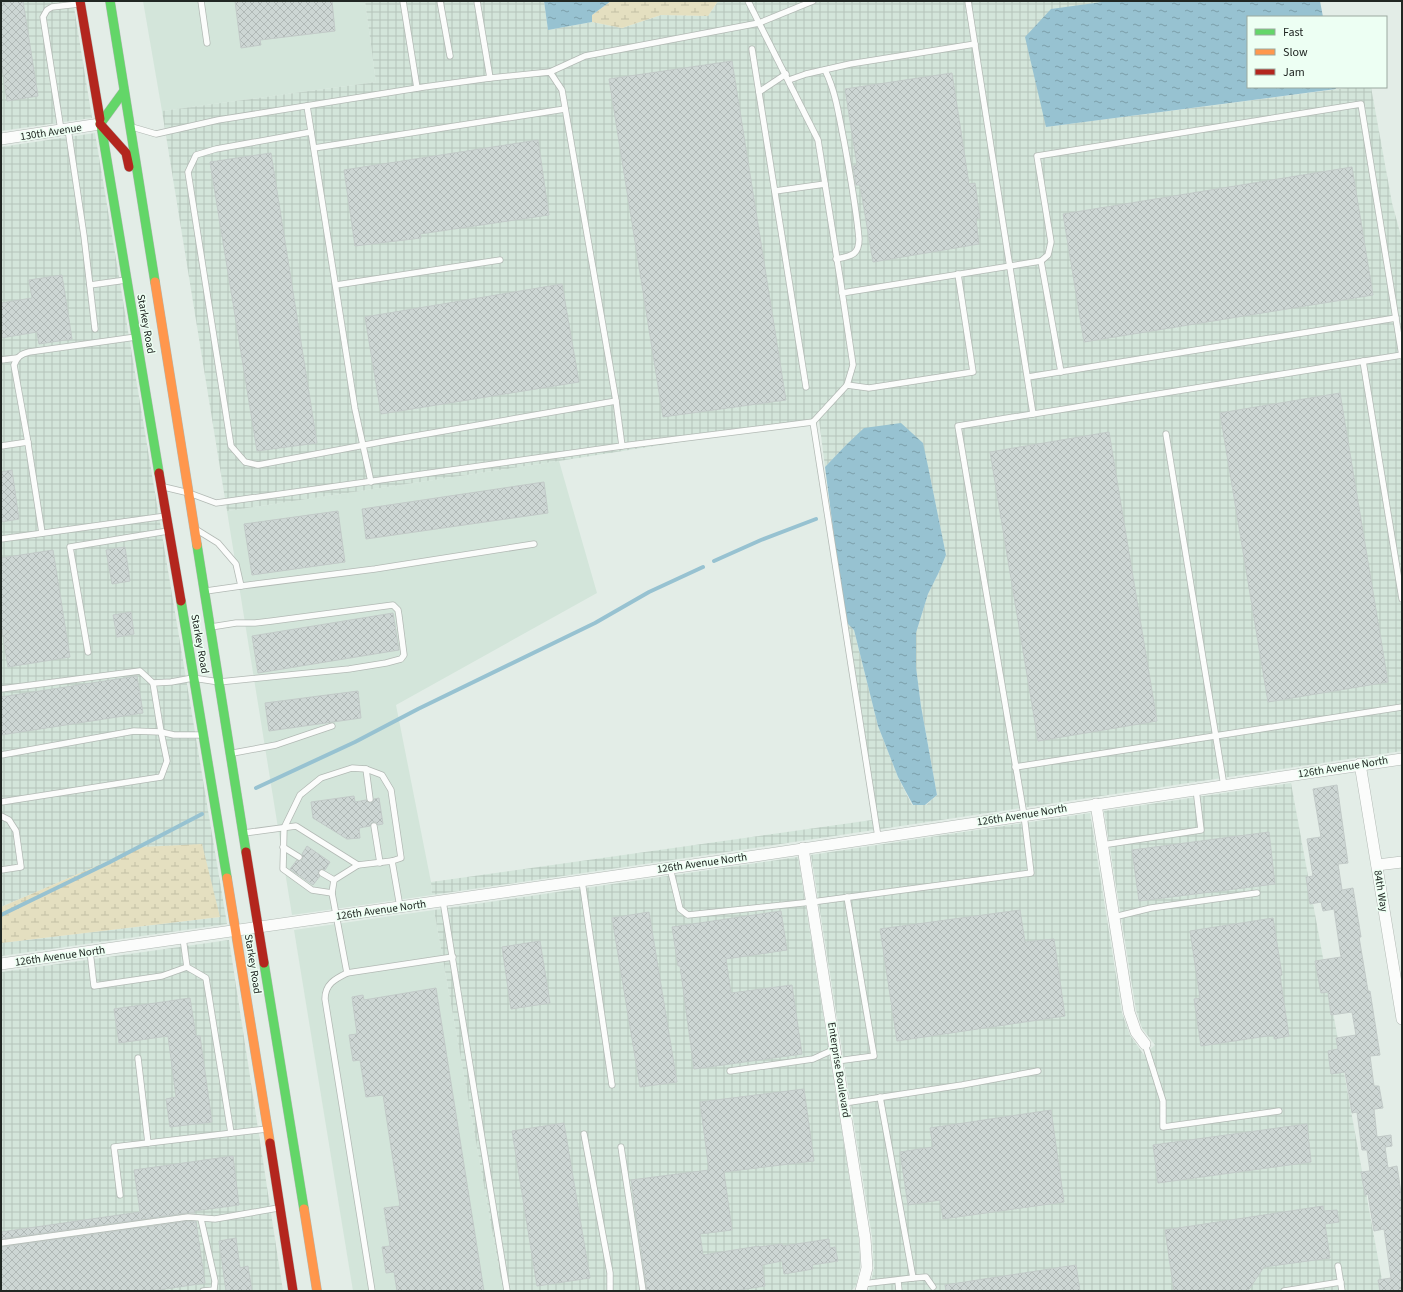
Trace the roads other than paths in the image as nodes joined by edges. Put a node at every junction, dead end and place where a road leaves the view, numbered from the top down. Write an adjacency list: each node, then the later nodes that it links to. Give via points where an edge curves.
1 (110, 1): 21 (main road, Starkey Road)
2 (201, 1): 11 (lane)
3 (403, 1): 20 (lane)
4 (440, 1): 14 (lane)
5 (478, 1): 18 (lane)
6 (748, 1): 10 (lane)
7 (813, 1): 10 (lane)
8 (968, 1): 12 (lane)
9 (80, 2): 25 (main road, Starkey Road); 27 (lane, via 52,7 47,10 44,17)
10 (760, 23): 16 (lane, via 585,56); 17 (lane)
11 (207, 42)
12 (975, 44): 15 (lane); 37 (lane)
13 (752, 49): 22 (lane)
14 (450, 56)
15 (825, 70): 19 (lane); 34 (lane, via 836,101 859,239 855,254)
16 (550, 72): 18 (lane); 24 (lane, via 562,90)
17 (786, 74): 19 (lane); 22 (lane)
18 (490, 78): 20 (lane)
19 (789, 80): 31 (lane, via 818,140)
20 (417, 88): 23 (lane)
21 (124, 92): 25 (main road); 26 (main road, Starkey Road)
22 (759, 92): 32 (lane)
23 (307, 106): 26 (lane, via 218,120 156,134); 28 (lane)
24 (565, 109): 30 (lane); 54 (lane)
25 (100, 124): 27 (street, 130th Avenue); 33 (main road, via 126,152 137,224); 39 (main road, Starkey Road)
26 (130, 127): 33 (main road, Starkey Road)
27 (65, 130): 29 (street, 130th Avenue); 40 (lane)
28 (311, 132): 30 (lane); 60 (lane, via 196,155 188,172 231,446 245,462 258,465)
29 (1, 139)
30 (314, 148): 41 (lane)
31 (825, 184): 32 (lane); 34 (lane)
32 (775, 191): 53 (lane)
33 (147, 234): 64 (main road, Starkey Road)
34 (836, 259): 42 (lane)
35 (500, 260): 41 (lane)
36 (1041, 262): 37 (lane); 43 (lane, via 1048,255 1050,242 1037,156 1361,104); 50 (lane)
37 (1010, 266): 38 (lane); 51 (lane)
38 (958, 274): 42 (lane); 52 (lane, via 973,372 869,388)
39 (126, 280): 40 (lane); 45 (main road, Starkey Road)
40 (90, 285): 44 (lane)
41 (336, 285): 60 (lane)
42 (842, 293): 52 (lane, via 853,365)
43 (1396, 318): 46 (lane); 50 (lane)
44 (95, 329)
45 (136, 337): 47 (lane, via 29,352); 63 (main road, Starkey Road)
46 (1402, 356): 49 (lane)
47 (17, 358): 48 (lane); 58 (lane, via 14,365)
48 (1, 360)
49 (1363, 361): 55 (lane); 73 (lane)
50 (1061, 372): 51 (lane)
51 (1028, 377): 55 (lane)
52 (847, 385): 56 (lane)
53 (806, 387)
54 (616, 401): 60 (lane); 61 (lane)
55 (1034, 414): 89 (lane, via 958,426)
56 (813, 422): 61 (lane); 101 (lane)
57 (1166, 434): 84 (lane)
58 (28, 442): 59 (lane); 68 (lane)
59 (1, 446)
60 (363, 446): 62 (lane)
61 (622, 446): 62 (lane)
62 (371, 482): 64 (lane, via 216,503)
63 (161, 487): 64 (lane); 65 (main road, Starkey Road)
64 (190, 493): 66 (main road, Starkey Road)
65 (166, 516): 67 (main road, Starkey Road); 68 (lane)
66 (195, 529): 71 (lane, via 218,543 236,564); 72 (main road, Starkey Road)
67 (169, 531): 75 (lane, via 70,547); 76 (main road, Starkey Road)
68 (42, 533): 69 (lane)
69 (1, 539)
70 (534, 544): 71 (lane, via 375,569)
71 (241, 586): 72 (lane)
72 (205, 591): 74 (main road, Starkey Road)
73 (1402, 599)
74 (211, 627): 77 (main road, Starkey Road); 77 (lane, via 393,605 399,616 404,655 401,659 386,664 349,669)
75 (88, 652)
76 (193, 678): 77 (lane); 78 (lane); 83 (main road, Starkey Road)
77 (219, 682): 85 (main road, Starkey Road)
78 (153, 683): 79 (lane, via 140,671); 82 (lane)
79 (1, 689)
80 (1402, 707): 84 (lane)
81 (332, 726): 85 (lane, via 276,745)
82 (161, 732): 83 (lane, via 174,735); 86 (lane, via 134,731); 94 (lane, via 167,761 160,777)
83 (203, 735): 125 (main road, Starkey Road)
84 (1216, 736): 89 (lane); 91 (lane)
85 (231, 754): 100 (main road, Starkey Road)
86 (1, 755)
87 (1402, 759): 88 (street, 126th Avenue North)
88 (1360, 764): 91 (street, 126th Avenue North); 109 (street, 84th Way)
89 (1016, 767): 96 (lane)
90 (366, 770): 93 (lane); 99 (lane, via 352,768 321,778 300,795); 106 (lane, via 382,775 391,790 401,858)
91 (1224, 786): 92 (street, 126th Avenue North)
92 (1196, 790): 95 (street, 126th Avenue North); 102 (lane, via 1201,830)
93 (370, 799)
94 (1, 802)
95 (1096, 804): 96 (street, 126th Avenue North); 102 (street)
96 (1024, 815): 101 (street, 126th Avenue North); 118 (lane, via 1031,873)
97 (1, 816): 112 (lane, via 9,820 16,831 21,867)
98 (374, 826): 108 (lane)
99 (284, 828): 100 (lane); 103 (lane); 110 (lane, via 296,826)
100 (244, 834): 124 (main road, Starkey Road)
101 (878, 837): 104 (street, 126th Avenue North)
102 (1102, 845): 123 (street)
103 (283, 847): 105 (lane); 116 (lane, via 283,869 312,890)
104 (803, 848): 111 (street, 126th Avenue North); 120 (street, Enterprise Boulevard)
105 (299, 857)
106 (392, 861): 108 (lane); 121 (lane)
107 (1402, 862): 109 (street)
108 (380, 863): 110 (lane)
109 (1377, 865): 132 (street, 84th Way)
110 (358, 866): 114 (lane)
111 (670, 868): 115 (street, 126th Avenue North); 120 (lane, via 680,909 688,915)
112 (1, 870)
113 (322, 873): 114 (lane)
114 (334, 880): 116 (lane)
115 (582, 881): 119 (street, 126th Avenue North); 139 (lane)
116 (332, 893): 122 (lane)
117 (1257, 894): 123 (lane, via 1151,908)
118 (847, 897): 120 (lane); 136 (lane, via 874,1056)
119 (443, 901): 121 (street, 126th Avenue North); 128 (lane)
120 (812, 902): 134 (street, Enterprise Boulevard)
121 (400, 907): 122 (street, 126th Avenue North)
122 (337, 916): 124 (street, 126th Avenue North); 131 (lane)
123 (1114, 917): 133 (street, via 1129,1012 1136,1032)
124 (259, 928): 125 (street, 126th Avenue North); 160 (main road, Starkey Road)
125 (236, 931): 126 (street, 126th Avenue North); 143 (main road, Starkey Road)
126 (183, 938): 127 (street, 126th Avenue North); 130 (lane)
127 (90, 951): 129 (street, 126th Avenue North); 130 (lane, via 94,986 162,976)
128 (453, 957): 131 (lane); 162 (lane)
129 (1, 964)
130 (187, 967): 144 (lane, via 206,978)
131 (347, 973): 161 (lane, via 329,985 325,999)
132 (1402, 1019)
133 (1145, 1044): 142 (lane, via 1163,1101 1163,1127)
134 (835, 1049): 136 (street, Enterprise Boulevard); 137 (lane, via 813,1059)
135 (138, 1058): 146 (lane)
136 (837, 1061): 141 (street, Enterprise Boulevard)
137 (730, 1071)
138 (1038, 1071): 140 (lane)
139 (612, 1085)
140 (880, 1097): 141 (lane); 153 (lane)
141 (844, 1102): 157 (street, Enterprise Boulevard, via 866,1238 867,1268)
142 (1279, 1111)
143 (267, 1129): 144 (lane); 149 (main road, Starkey Road)
144 (231, 1133): 146 (lane)
145 (584, 1134): 163 (lane, via 610,1273)
146 (148, 1143): 148 (lane, via 114,1147)
147 (621, 1147): 164 (lane)
148 (120, 1195)
149 (280, 1208): 150 (lane); 159 (main road, Starkey Road)
150 (201, 1219): 151 (lane, via 188,1217); 158 (lane, via 215,1281 214,1290)
151 (1, 1243)
152 (1338, 1266): 155 (lane)
153 (914, 1278): 154 (lane); 156 (lane, via 926,1277)
154 (898, 1281): 157 (lane); 165 (lane)
155 (1341, 1282): 166 (lane); 167 (lane)
156 (932, 1287)
157 (863, 1289)
158 (203, 1291)
159 (293, 1291)
160 (317, 1291)
161 (372, 1291)
162 (507, 1291)
163 (610, 1291)
164 (643, 1291)
165 (899, 1291)
166 (1284, 1291)
167 (1342, 1291)

